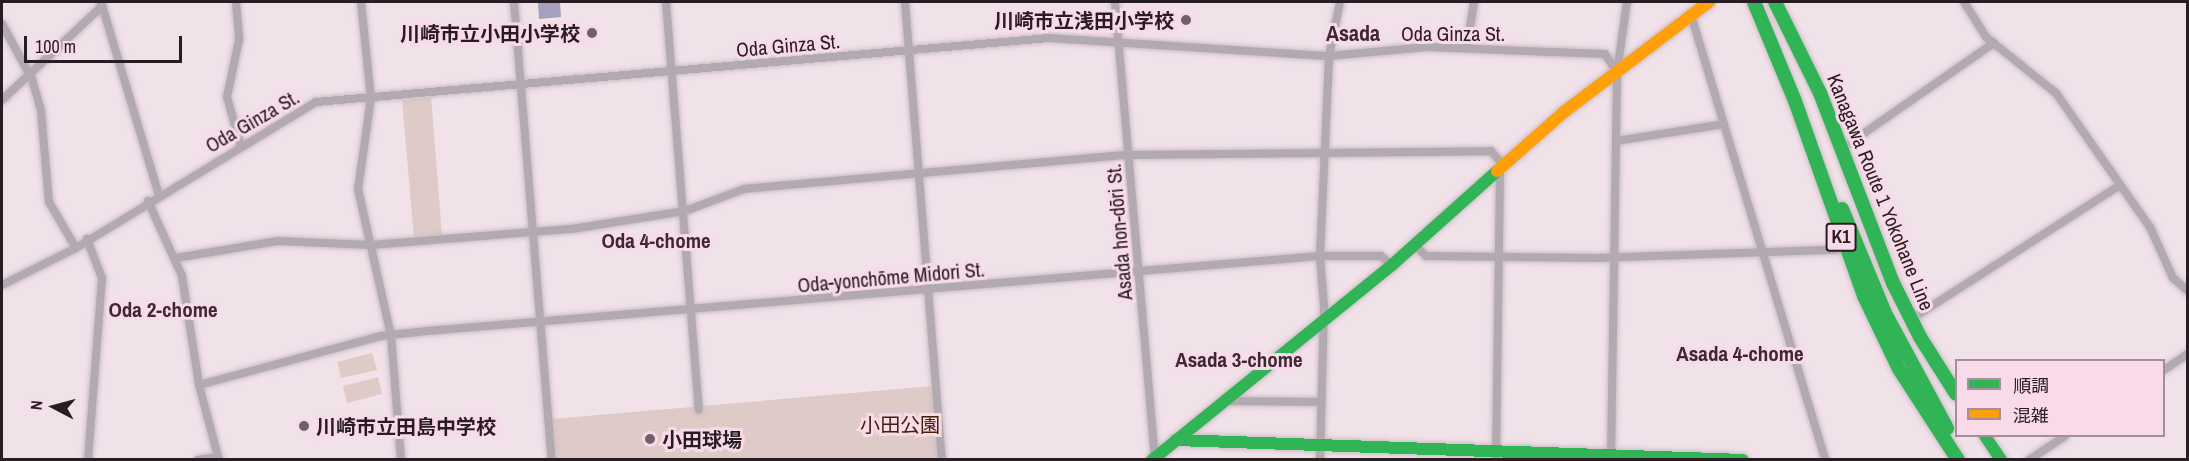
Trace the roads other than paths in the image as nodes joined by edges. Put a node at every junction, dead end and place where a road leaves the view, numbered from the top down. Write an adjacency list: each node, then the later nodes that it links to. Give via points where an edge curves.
1 (236, 2): 32 (street, via 239,40 227,97)
2 (361, 2): 27 (street)
3 (514, 2): 26 (street)
4 (666, 2): 23 (street)
5 (905, 2): 21 (street)
6 (1115, 2): 18 (street, Asada hon-dōri St.)
7 (1340, 2): 22 (street)
8 (1474, 2): 20 (street)
9 (1628, 2): 24 (street)
10 (1709, 2): 15 (main road)
11 (1754, 2): 85 (main road, K1, bridge, via 1791,90 1872,315 1899,369)
12 (1964, 2): 19 (street)
13 (1777, 3): 65 (main road, Kanagawa Route 1 Yokohane Line / K1, bridge, via 1820,93 1873,236 1920,337)
14 (102, 4): 25 (street); 38 (street)
15 (1691, 15): 24 (main road); 29 (street)
16 (1756, 19): 86 (main road, K1, bridge, via 1787,76 1885,313)
17 (2, 24): 25 (street)
18 (1118, 41): 21 (street, Oda Ginza St., via 1049,38); 22 (street, Oda Ginza St.); 33 (street, Asada hon-dōri St.)
19 (1994, 43): 31 (street); 37 (street, via 2056,93)
20 (1467, 47): 22 (street, Oda Ginza St., via 1428,46); 24 (street, Oda Ginza St., via 1605,54)
21 (909, 51): 23 (street, Oda Ginza St.); 36 (street)
22 (1329, 56): 34 (street)
23 (672, 71): 26 (street, Oda Ginza St.); 40 (street)
24 (1617, 72): 30 (street); 35 (main road)
25 (29, 73): 28 (street); 45 (street, via 41,111 49,202)
26 (521, 85): 27 (street, Oda Ginza St.); 41 (street)
27 (371, 98): 32 (street, Oda Ginza St., via 316,102); 43 (street, via 358,189)
28 (2, 100)
29 (1724, 124): 30 (street); 47 (street)
30 (1616, 141): 49 (street)
31 (1847, 145)
32 (241, 146): 38 (street, Oda Ginza St.)
33 (1128, 155): 34 (street); 36 (street); 53 (street, Asada hon-dōri St.)
34 (1324, 155): 35 (street, via 1491,151); 48 (street)
35 (1502, 166): 44 (main road); 50 (street)
36 (919, 173): 40 (street, via 744,189); 55 (street)
37 (2120, 185): 56 (street, via 2150,227 2173,278); 58 (street)
38 (159, 195): 39 (street, Oda Ginza St.)
39 (148, 201): 42 (street, Oda Ginza St.); 51 (street)
40 (685, 211): 41 (street); 57 (street)
41 (534, 232): 43 (street); 59 (street)
42 (87, 239): 45 (street, Oda Ginza St.); 76 (street, via 102,278)
43 (371, 245): 51 (street, via 278,241); 61 (street)
44 (1415, 245): 50 (street, via 1426,256); 52 (main road)
45 (76, 248): 54 (street, Oda Ginza St.)
46 (1848, 249): 47 (street)
47 (1762, 250): 49 (street); 84 (street)
48 (1320, 256): 52 (street, Oda-yonchōme Midori St., via 1380,256); 53 (street, Oda-yonchōme Midori St.); 60 (street)
49 (1614, 256): 50 (street); 74 (street)
50 (1499, 257): 73 (street)
51 (176, 258): 64 (street, via 183,276)
52 (1392, 266): 60 (main road)
53 (1139, 271): 55 (street, Oda-yonchōme Midori St.); 81 (street, Asada hon-dōri St.)
54 (2, 285)
55 (929, 290): 57 (street, Oda-yonchōme Midori St.); 80 (street)
56 (2187, 291)
57 (693, 310): 59 (street, Oda-yonchōme Midori St.); 68 (street)
58 (1913, 318)
59 (540, 321): 61 (street, Oda-yonchōme Midori St.); 79 (street)
60 (1322, 322): 66 (main road); 67 (street)
61 (391, 335): 64 (street, Oda-yonchōme Midori St.); 78 (street)
62 (2187, 354): 63 (street)
63 (2165, 369)
64 (199, 385): 75 (street)
65 (1955, 392)
66 (1226, 401): 67 (street); 71 (main road)
67 (1321, 402): 72 (street)
68 (699, 410)
69 (1986, 437): 87 (main road)
70 (2062, 437): 88 (street)
71 (1176, 440): 72 (main road); 81 (main road)
72 (1320, 445): 73 (main road); 82 (street)
73 (1496, 455): 74 (main road)
74 (1611, 457): 83 (main road)
75 (218, 458): 77 (street)
76 (88, 459)
77 (198, 459)
78 (401, 459)
79 (552, 459)
80 (942, 459)
81 (1154, 459)
82 (1320, 459)
83 (1743, 459)
84 (1825, 459)
85 (1958, 459)
86 (1964, 459)
87 (2001, 459)
88 (2029, 459)

